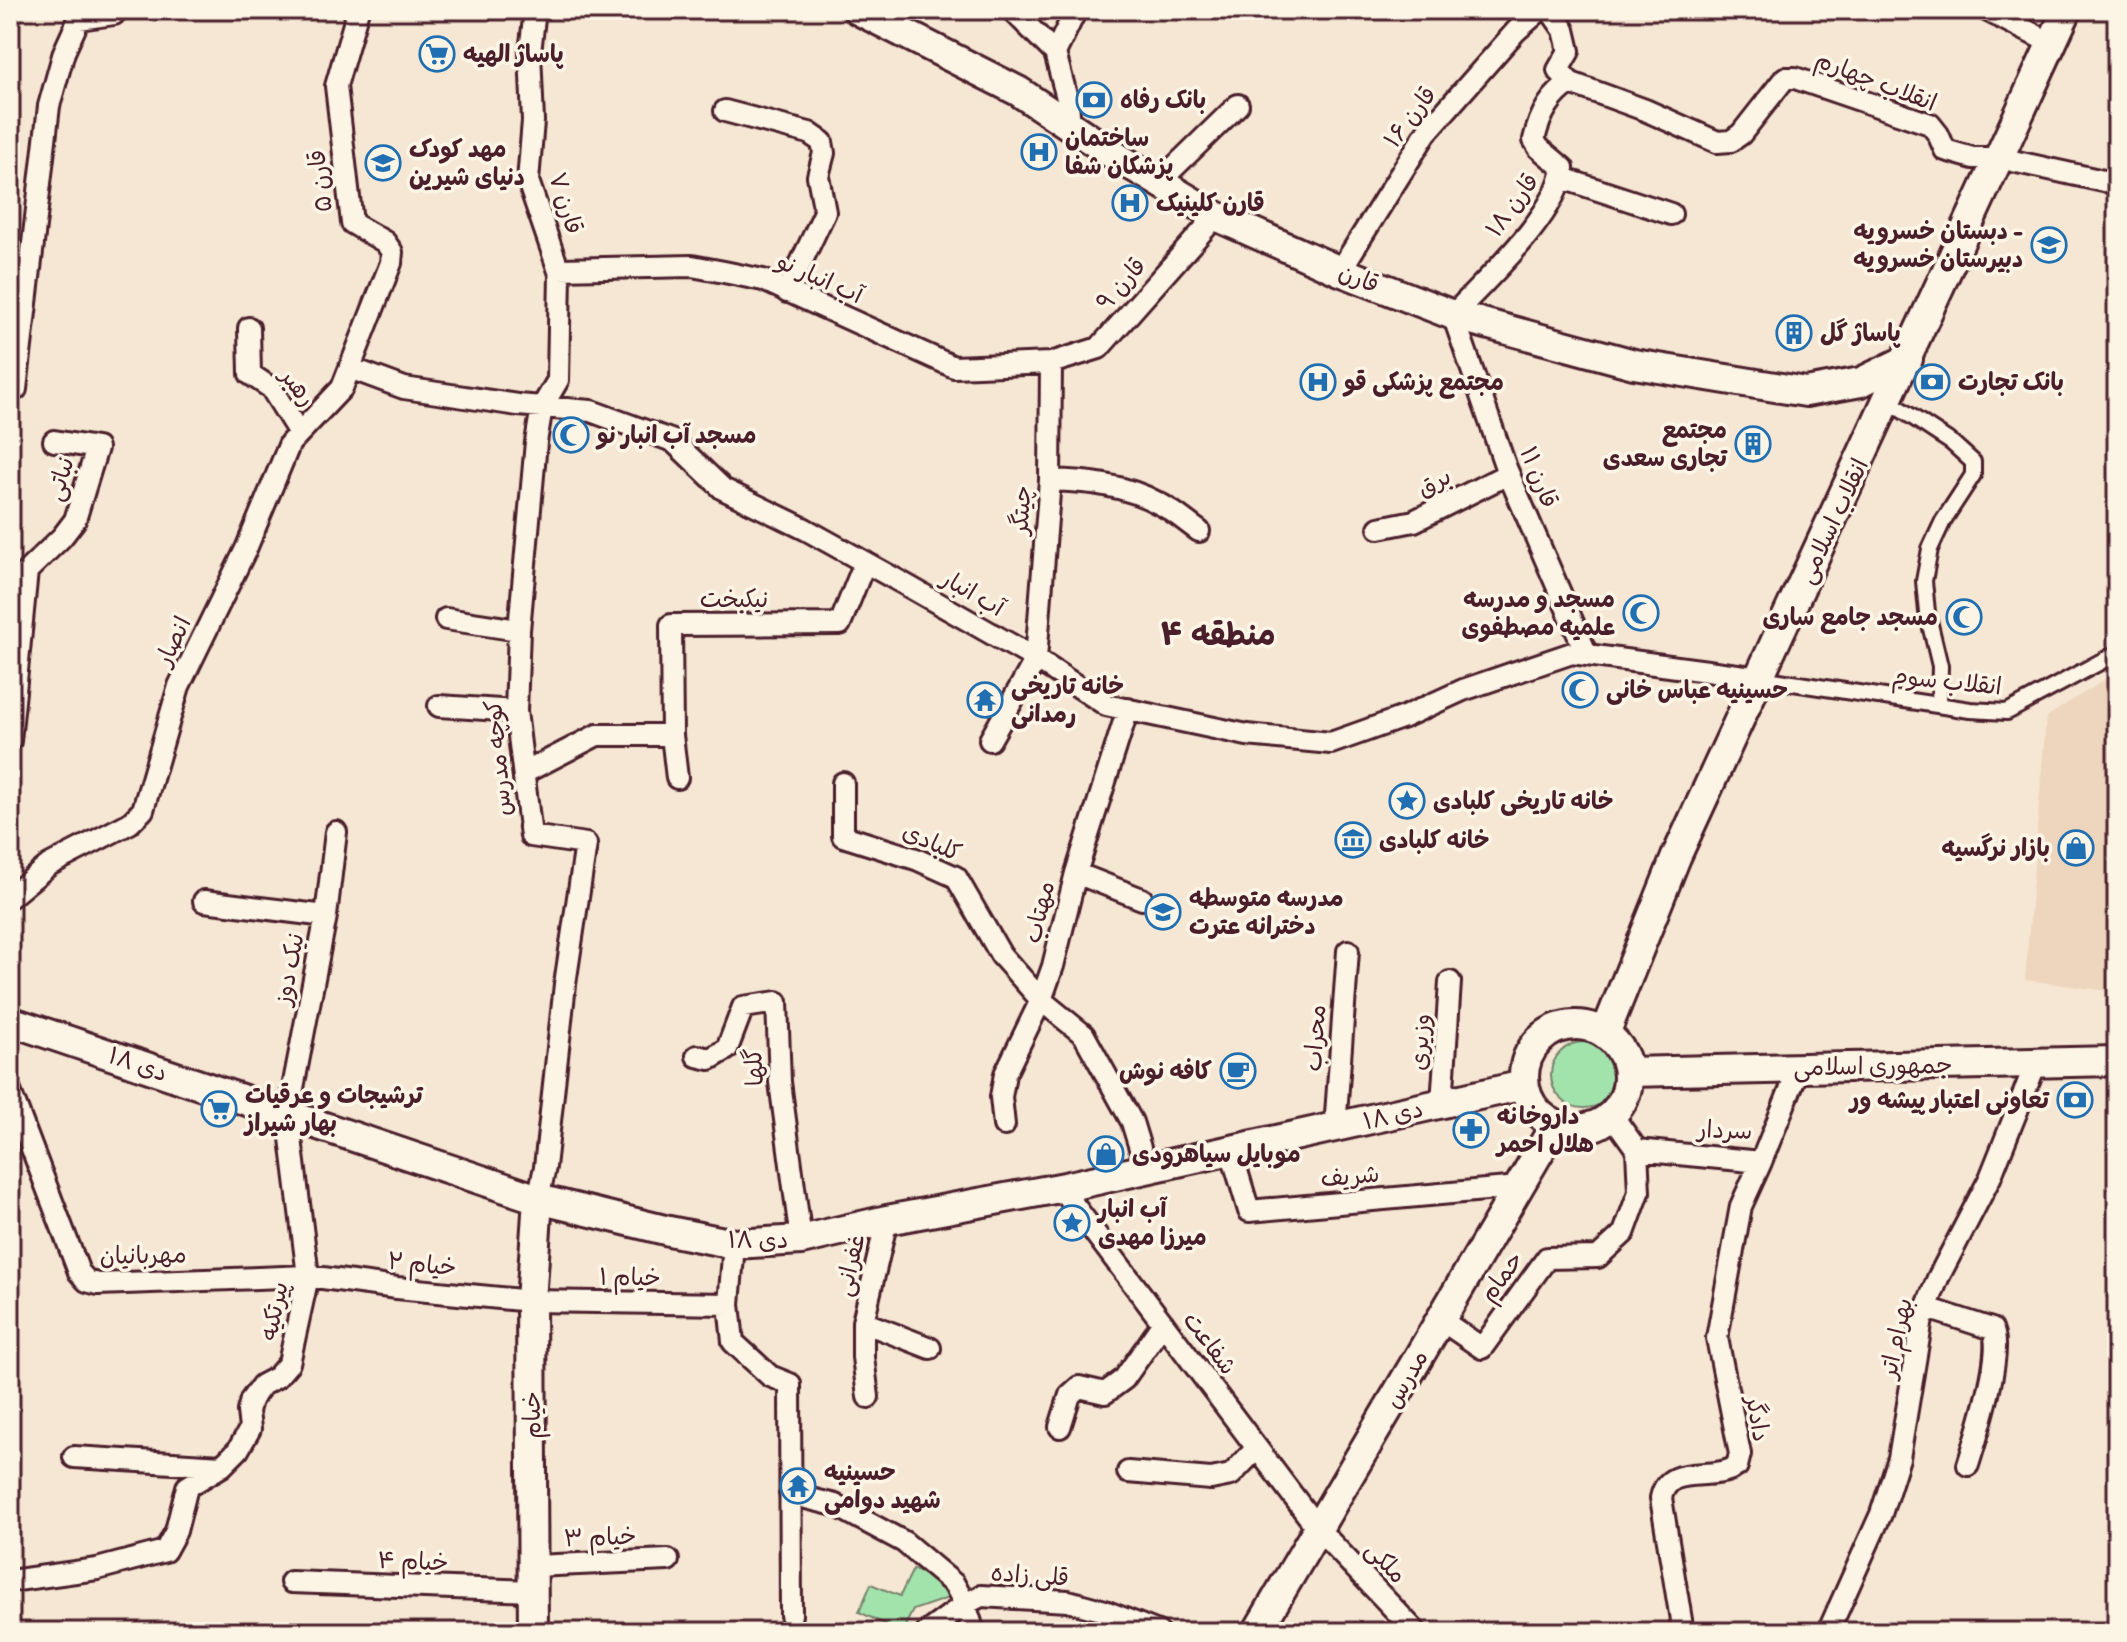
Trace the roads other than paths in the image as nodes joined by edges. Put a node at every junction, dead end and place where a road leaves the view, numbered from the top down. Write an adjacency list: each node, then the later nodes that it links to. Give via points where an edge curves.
1 (117, 10): 31 (street, via 79,19 64,52 49,106 16,389)
2 (358, 10): 30 (street, قارن ۵, via 336,86 350,210 352,223 392,252)
3 (535, 10): 23 (street, قارن ٧, via 528,181)
4 (1012, 10): 12 (street)
5 (1076, 10): 12 (street)
6 (1540, 10): 24 (street, قارن ۱۶, via 1426,133)
7 (1550, 10): 13 (street, via 1564,30 1569,51 1558,70)
8 (1986, 10): 11 (street)
9 (2067, 10): 11 (main road, انقلاب اسلامی)
10 (874, 13): 16 (main road, قارن, via 1018,91)
11 (2051, 43): 17 (main road, انقلاب اسلامی)
12 (1055, 53): 16 (street)
13 (1571, 83): 17 (street, انقلاب چهارم, via 1717,142 1741,134 1785,78 1795,78 1930,124 1945,150); 18 (street, قارن ۱۸, via 1547,106 1534,140 1563,168)
14 (1238, 105): 19 (street)
15 (725, 111): 25 (street, via 809,133 822,142 818,176 825,212)
16 (1070, 126): 19 (main road, قارن)
17 (1999, 158): 20 (street); 28 (main road, انقلاب اسلامی)
18 (1562, 178): 21 (street); 26 (street, قارن ۱۸, via 1545,212)
19 (1159, 182): 22 (main road, قارن)
20 (2117, 184)
21 (1671, 214)
22 (1216, 216): 24 (main road, قارن); 29 (street, قارن ٩, via 1099,348)
23 (560, 269): 25 (street, آب انبار نو, via 692,266 763,280); 33 (street, قارن ٧, via 558,380)
24 (1340, 271): 26 (main road, قارن)
25 (787, 292): 29 (street, آب انبار نو, via 954,367)
26 (1453, 315): 28 (main road, قارن, via 1634,364 1806,392 1861,382); 36 (street, قارن ۱۱)
27 (249, 328): 34 (street, رهبر, via 250,374 271,388)
28 (1908, 359): 32 (main road, انقلاب اسلامی)
29 (1051, 363): 37 (street, چیتگر)
30 (350, 368): 33 (street, آب انبار, via 404,388); 34 (street, انصار, via 342,388)
31 (10, 391)
32 (1888, 401): 46 (main road, انقلاب اسلامی); 47 (street, via 1973,462 1973,475 1930,549 1924,581 1940,666)
33 (542, 407): 40 (street, آب انبار, via 591,411 673,441 723,489); 42 (street, کوچه مدرس)
34 (299, 433): 59 (street, انصار, via 179,686 143,810 130,823 49,865)
35 (54, 441): 53 (street, نباتی, via 97,448 75,520 27,571)
36 (1508, 474): 38 (street, برق, via 1414,521); 44 (street, قارن ۱۱)
37 (1050, 480): 39 (street, via 1091,481 1134,493); 45 (street, چیتگر)
38 (1379, 528)
39 (1199, 531)
40 (865, 562): 45 (street, آب انبار); 51 (street, نیکبخت, via 840,624 671,625)
41 (446, 619): 42 (street)
42 (519, 630): 50 (street, کوچه مدرس)
43 (2117, 653): 47 (street, انقلاب سوم, via 2007,712)
44 (1587, 655): 46 (street, آب انبار); 49 (street, آب انبار, via 1572,653 1544,662 1331,743 1247,735)
45 (1036, 659): 49 (street, آب انبار, via 1106,705); 52 (street)
46 (1760, 678): 47 (street, انقلاب سوم); 67 (main road, انقلاب اسلامی, via 1676,857)
47 (1939, 705)
48 (439, 706): 50 (street)
49 (1128, 709): 58 (street, مهتاب)
50 (516, 711): 54 (street, کوچه مدرس)
51 (672, 735): 54 (street, via 597,735); 55 (street)
52 (990, 740)
53 (10, 741)
54 (524, 773): 87 (street, کوچه مدرس, via 531,836 586,844)
55 (677, 778)
56 (843, 783): 65 (street, کلبادی, via 843,836 956,877 1001,955)
57 (336, 832): 62 (street, نیک دوز)
58 (1076, 873): 60 (street); 65 (street, مهتاب)
59 (10, 897)
60 (1142, 899)
61 (204, 901): 62 (street)
62 (326, 916): 76 (street, نیک دوز)
63 (1348, 951): 80 (street, محراب)
64 (1450, 982): 75 (street, وزیری)
65 (1041, 1000): 78 (street, مهتاب, via 1005,1074); 84 (street, via 1084,1035 1132,1122)
66 (10, 1021): 76 (main road, ۱۸ دی)
67 (1605, 1034): 72 (main road, via 1621,1050); 73 (main road, via 1583,1026 1548,1033 1531,1051)
68 (697, 1056): 89 (street, گلها, via 710,1059 727,1049 743,1007 777,1002 780,1082)
69 (2117, 1061): 70 (main road, جمهوری اسلامی)
70 (2036, 1063): 71 (main road, جمهوری اسلامی); 94 (street, بهرام اتر, via 1990,1178)
71 (1799, 1068): 72 (main road, جمهوری اسلامی); 83 (street, سردار)
72 (1628, 1072): 77 (main road, via 1628,1088)
73 (1524, 1085): 75 (main road, ۱۸ دی); 79 (main road, via 1530,1102)
74 (10, 1091): 91 (street, مهربانیان, via 79,1272 87,1281)
75 (1442, 1104): 80 (main road, ۱۸ دی)
76 (288, 1114): 87 (main road, ۱۸ دی); 91 (street, پیرتکیه)
77 (1612, 1115): 79 (main road, via 1585,1129); 81 (street)
78 (1004, 1125)
79 (1555, 1125): 85 (main road, مدرس)
80 (1335, 1128): 82 (main road, ۱۸ دی)
81 (1637, 1150): 83 (street, سردار); 95 (street, حمام, via 1639,1192 1624,1233 1598,1257 1547,1258 1482,1348)
82 (1231, 1151): 84 (main road, ۱۸ دی); 85 (street, شریف, via 1249,1211)
83 (1761, 1162): 120 (street, دادگر, via 1741,1206 1717,1338 1740,1454 1737,1466 1727,1473 1672,1478 1663,1486 1661,1498)
84 (1147, 1171): 86 (main road, ۱۸ دی)
85 (1519, 1187): 95 (main road, مدرس)
86 (1061, 1188): 88 (main road, ۱۸ دی); 97 (street, شفاعت)
87 (538, 1199): 90 (main road, ۱۸ دی); 92 (main road, خیام)
88 (887, 1220): 89 (main road, ۱۸ دی); 96 (street, غفرانی)
89 (801, 1240): 90 (main road, ۱۸ دی)
90 (734, 1244): 93 (street)
91 (308, 1276): 92 (street, خیام ۲); 104 (street, پیرتکیه, via 289,1363 251,1400 250,1429)
92 (531, 1301): 93 (street, خیام ۱); 109 (main road, خیام)
93 (729, 1304): 106 (street, via 733,1342 770,1376 790,1384)
94 (1927, 1308): 103 (street, via 1992,1329 1997,1339); 121 (street, بهرام اتر, via 1899,1458 1881,1514)
95 (1441, 1320): 107 (main road, مدرس)
96 (863, 1322): 98 (street, غفرانی); 99 (street, غفرانی)
97 (1163, 1323): 100 (street, via 1124,1379 1105,1393 1079,1387 1070,1395); 101 (street, شفاعت)
98 (930, 1348)
99 (868, 1397)
100 (1060, 1427)
101 (1257, 1448): 105 (street, via 1231,1475 1211,1479); 107 (street, شفاعت)
102 (74, 1457): 104 (street)
103 (1968, 1465)
104 (222, 1466): 110 (street, پیرتکیه, via 187,1487 165,1551 97,1569)
105 (1128, 1472)
106 (790, 1494): 112 (street, قلی زاده, via 835,1505 904,1542 954,1584); 113 (street)
107 (1318, 1529): 118 (main road, مدرس); 119 (street, ملکی)
108 (668, 1560): 109 (street, خیام ۳)
109 (534, 1578): 111 (street, خیام ۴); 114 (main road, خیام)
110 (10, 1581)
111 (291, 1582)
112 (965, 1604): 115 (street); 116 (street); 117 (street, قلی زاده, via 981,1596 1068,1601)
113 (791, 1615)
114 (533, 1632)
115 (927, 1632)
116 (974, 1632)
117 (1158, 1632)
118 (1257, 1632)
119 (1416, 1632)
120 (1683, 1632)
121 (1828, 1632)

